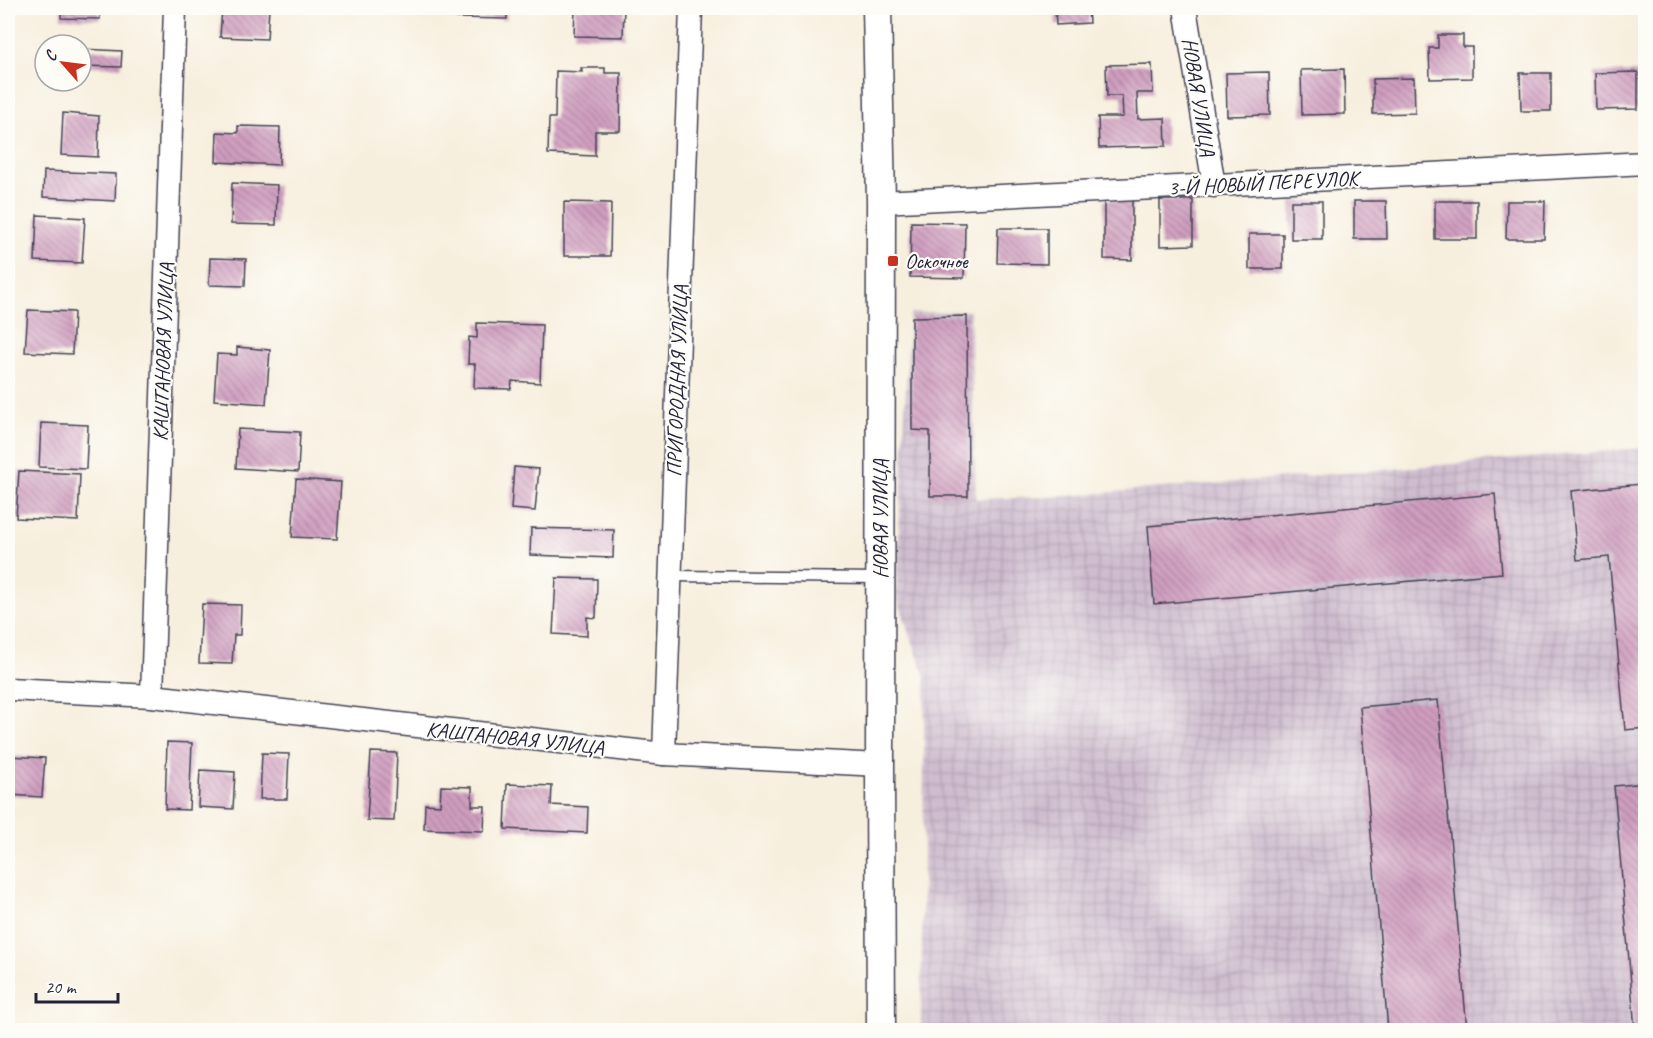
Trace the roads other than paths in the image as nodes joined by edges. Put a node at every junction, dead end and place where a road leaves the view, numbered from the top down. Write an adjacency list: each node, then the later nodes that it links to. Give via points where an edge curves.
1 (175, 8): 11 (street, КАШТАНОВАЯ УЛИЦА)
2 (691, 8): 8 (street, ПРИГОРОДНАЯ УЛИЦА)
3 (877, 8): 7 (street, НОВАЯ УЛИЦА)
4 (1185, 8): 6 (street, НОВАЯ УЛИЦА)
5 (1646, 163): 6 (street, 3-Й НОВЫЙ ПЕРЕУЛОК)
6 (1214, 186): 7 (street, 3-Й НОВЫЙ ПЕРЕУЛОК)
7 (881, 202): 9 (street, НОВАЯ УЛИЦА)
8 (670, 576): 9 (lane); 12 (street, ПРИГОРОДНАЯ УЛИЦА)
9 (880, 578): 13 (street, НОВАЯ УЛИЦА)
10 (8, 689): 11 (street, КАШТАНОВАЯ УЛИЦА)
11 (152, 696): 12 (street, КАШТАНОВАЯ УЛИЦА)
12 (664, 754): 13 (street, КАШТАНОВАЯ УЛИЦА)
13 (880, 765): 14 (street, НОВАЯ УЛИЦА)
14 (881, 1030)

